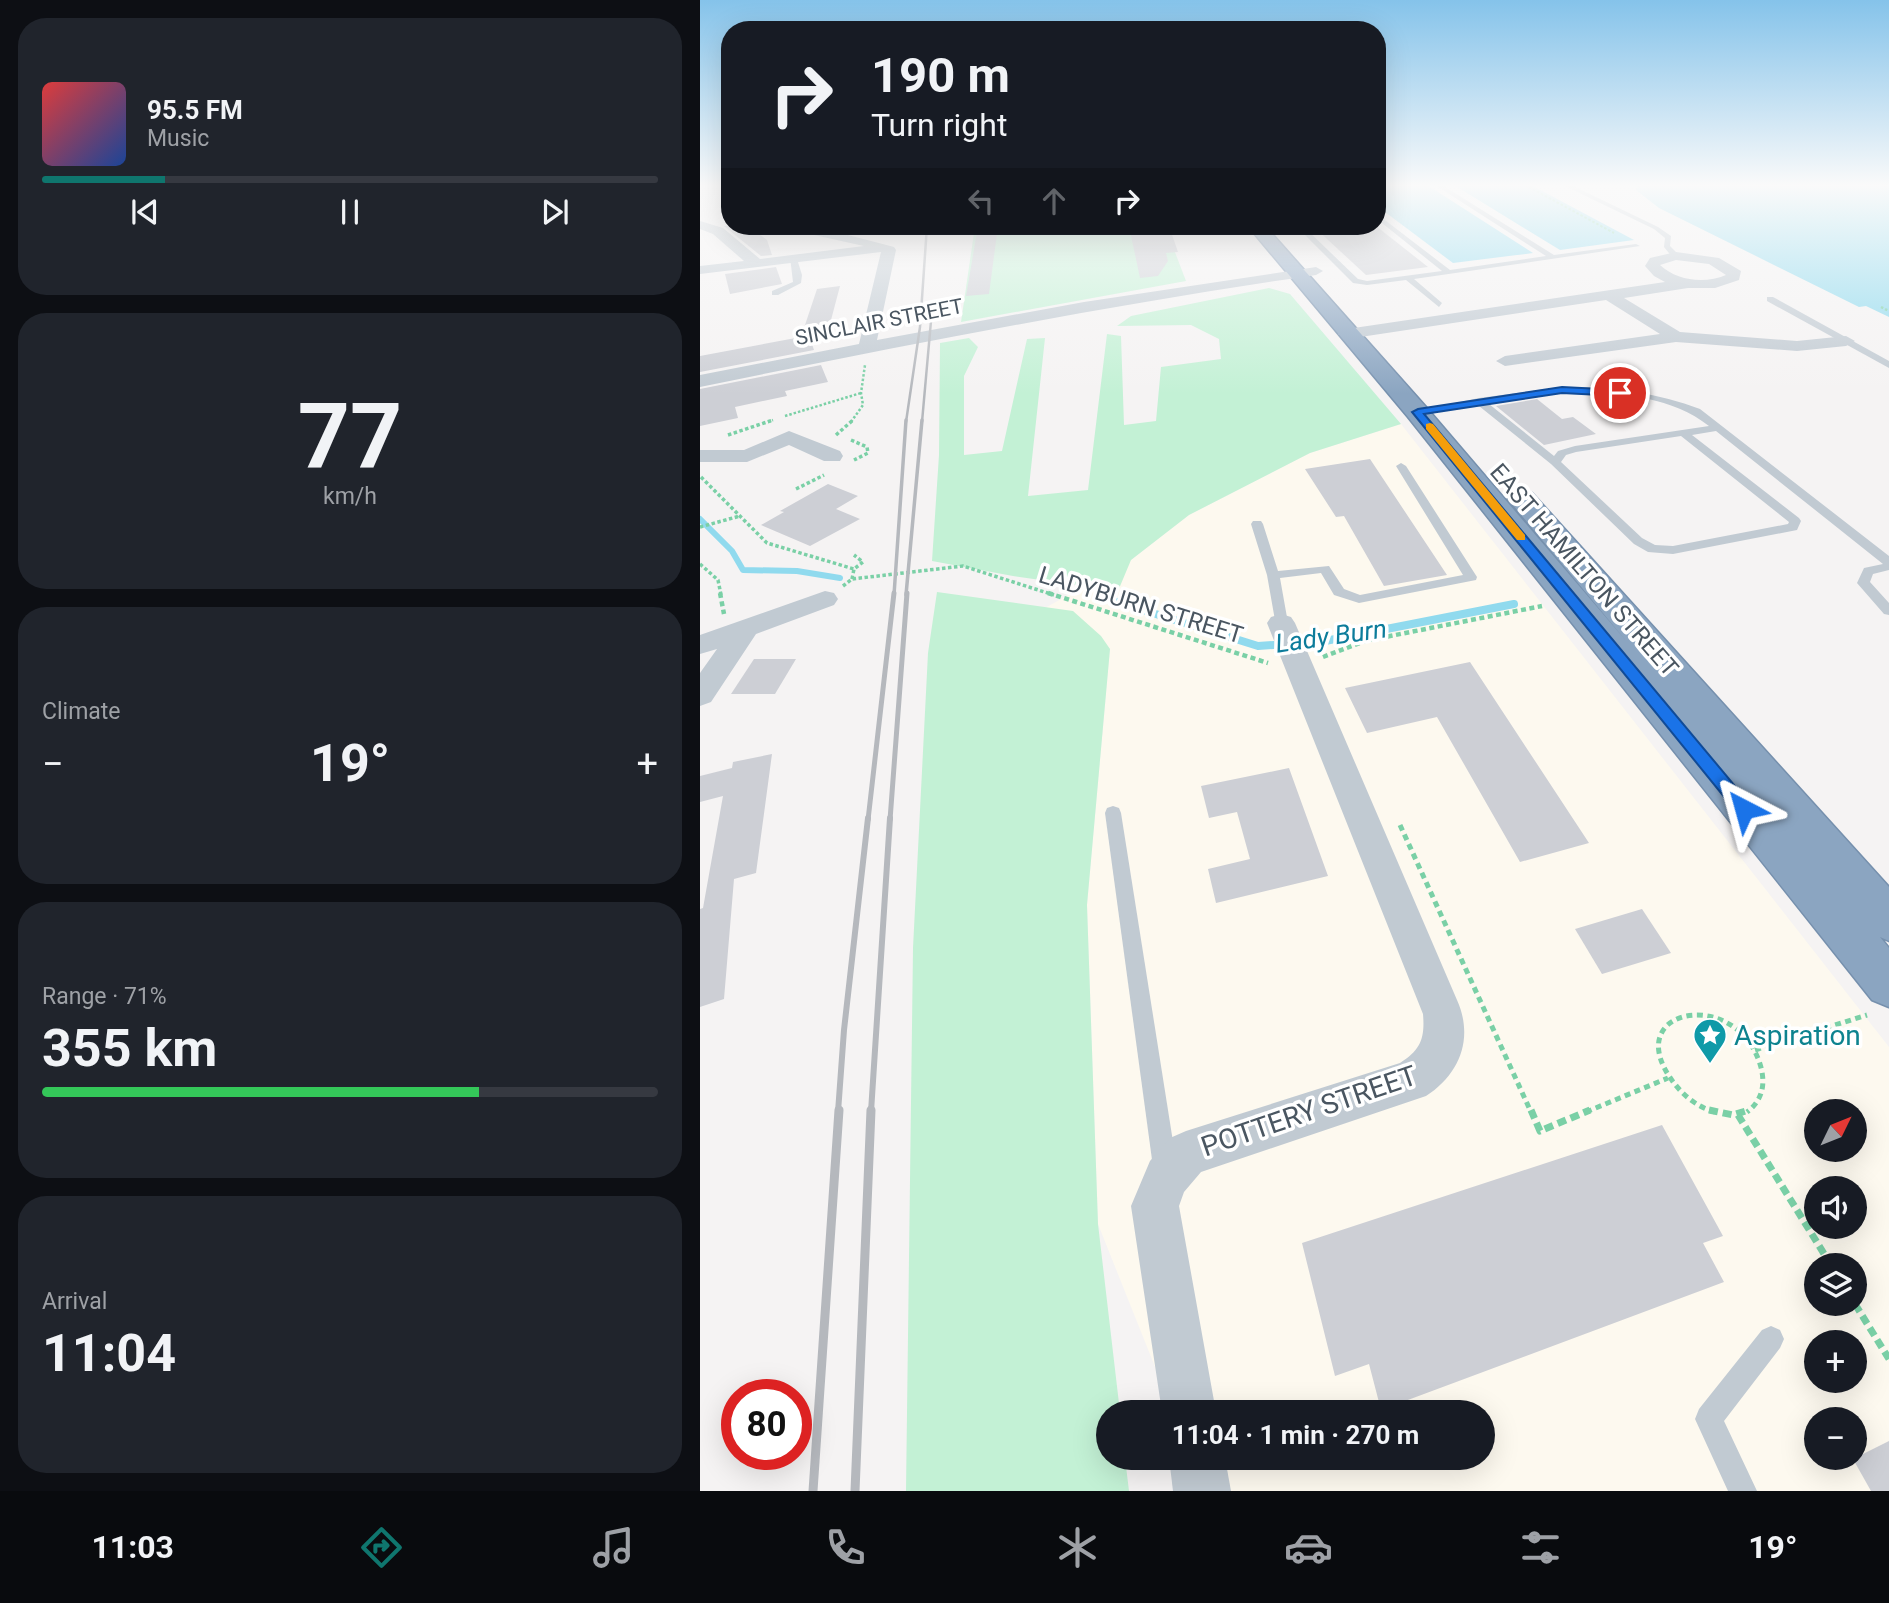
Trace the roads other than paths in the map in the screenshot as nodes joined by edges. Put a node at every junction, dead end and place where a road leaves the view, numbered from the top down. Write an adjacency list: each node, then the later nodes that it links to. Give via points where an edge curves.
1 (746, 255): 13 (street)
2 (834, 255): 12 (street)
3 (889, 255): 27 (street)
4 (1289, 255): 17 (highway, EAST HAMILTON STREET)
5 (1297, 255): 17 (highway, EAST HAMILTON STREET)
6 (1329, 255): 18 (lane, via 1356,281)
7 (1426, 255): 15 (lane)
8 (1548, 255): 11 (lane)
9 (1577, 255): 11 (lane)
10 (1676, 256): 16 (street, via 1655,261); 19 (street, via 1711,260 1734,271 1734,278 1726,282)
11 (1553, 258): 15 (lane)
12 (793, 259): 13 (street); 20 (lane, via 797,283)
13 (756, 263): 14 (street)
14 (700, 270)
15 (1448, 272): 18 (lane)
16 (1657, 272): 19 (street); 23 (street, via 1639,280)
17 (1313, 275): 24 (highway, EAST HAMILTON STREET); 27 (street, SINCLAIR STREET, via 1194,288)
18 (1408, 278): 23 (lane)
19 (1691, 283): 21 (street)
20 (775, 293)
21 (1609, 295): 24 (street); 25 (street)
22 (1770, 299): 26 (lane)
23 (1438, 305): 24 (street)
24 (1354, 324): 32 (highway, EAST HAMILTON STREET)
25 (1676, 337): 26 (street, via 1797,346); 28 (street)
26 (1846, 341): 29 (lane)
27 (867, 347): 30 (street, SINCLAIR STREET)
28 (1505, 361)
29 (1889, 365)
30 (700, 381)
31 (1479, 401): 32 (lane); 33 (lane, via 1582,389 1658,397 1696,411); 37 (lane)
32 (1430, 409): 49 (highway, EAST HAMILTON STREET); 50 (highway, EAST HAMILTON STREET, via 1573,600)
33 (1717, 428): 34 (lane); 40 (lane)
34 (1683, 433): 37 (lane, via 1575,449 1562,453); 37 (lane, via 1795,521 1793,527 1673,550 1652,549)
35 (834, 445): 36 (street, via 789,437 747,456)
36 (700, 457)
37 (1555, 462)
38 (1401, 466): 41 (lane, via 1471,578 1359,599 1339,592 1325,569)
39 (1257, 524): 41 (lane)
40 (1889, 564): 43 (lane, via 1868,571 1863,583)
41 (1273, 575): 46 (lane)
42 (825, 599): 44 (street)
43 (1889, 611)
44 (738, 632): 45 (street); 47 (street)
45 (700, 645)
46 (1306, 654): 51 (street, POTTERY STREET, via 1447,1033 1440,1057 1427,1072 1186,1154)
47 (700, 695)
48 (1113, 813): 51 (lane)
49 (1889, 920)
50 (1884, 986)
51 (1166, 1177): 53 (street, POTTERY STREET, via 1155,1206)
52 (1771, 1339): 56 (lane, via 1709,1419)
53 (1187, 1400)
54 (1198, 1470): 55 (street)
55 (1202, 1491)
56 (1743, 1491)

